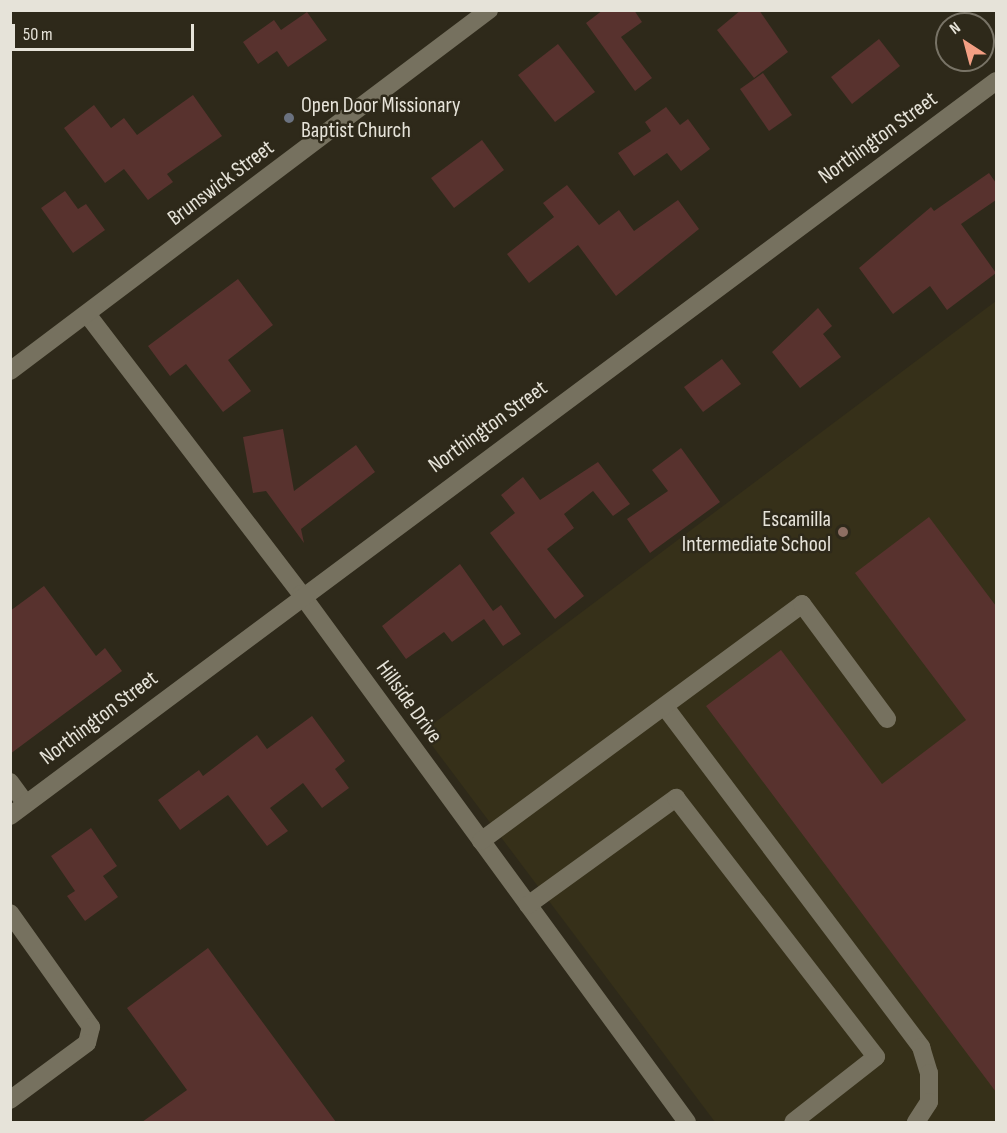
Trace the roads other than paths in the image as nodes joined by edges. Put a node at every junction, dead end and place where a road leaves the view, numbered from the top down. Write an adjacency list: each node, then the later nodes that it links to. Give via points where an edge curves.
1 (489, 10): 3 (street, Brunswick Street)
2 (996, 81): 5 (street, Northington Street)
3 (87, 314): 4 (street, Brunswick Street); 5 (street, Hillside Drive)
4 (10, 371)
5 (301, 594): 9 (street, Northington Street); 11 (street, Hillside Drive)
6 (664, 707): 7 (street, via 802,604); 11 (street); 17 (street, via 921,1047 929,1073 929,1102)
7 (887, 718)
8 (10, 782): 9 (street)
9 (26, 804): 10 (street, Northington Street)
10 (10, 816)
11 (481, 841): 12 (street, Hillside Drive)
12 (528, 905): 15 (street, Hillside Drive); 16 (street, via 676,798 876,1057)
13 (10, 914): 14 (street, via 91,1027 87,1043)
14 (10, 1100)
15 (687, 1122)
16 (794, 1122)
17 (916, 1122)

